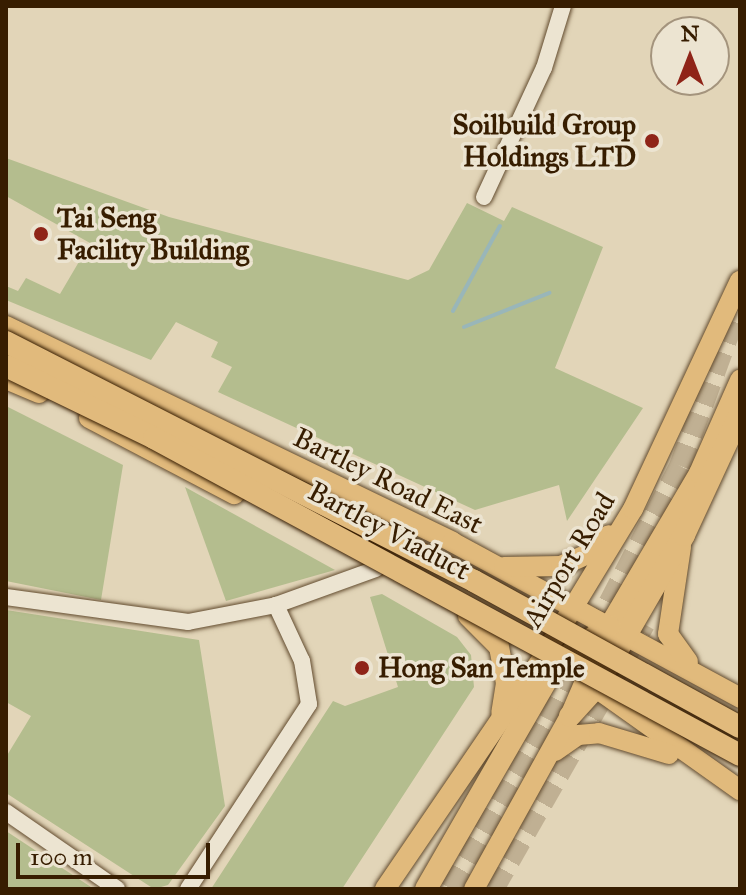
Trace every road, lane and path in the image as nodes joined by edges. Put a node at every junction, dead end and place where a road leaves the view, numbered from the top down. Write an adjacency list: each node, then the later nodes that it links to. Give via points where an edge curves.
1 (563, 6): 2 (street, via 544,68)
2 (484, 197)
3 (740, 281): 12 (main road, Airport Road)
4 (6, 326): 10 (main road, Bartley Road East)
5 (6, 342): 26 (highway, Bartley Viaduct, bridge, via 474,581)
6 (6, 366): 27 (highway, Bartley Viaduct, bridge, via 154,438)
7 (6, 379): 11 (main road)
8 (740, 380): 19 (main road, via 699,473)
9 (740, 414): 13 (highway)
10 (201, 421): 11 (main road, via 174,433); 14 (main road, Bartley Road East)
11 (173, 462): 15 (main road)
12 (633, 509): 14 (main road, via 595,551 561,566); 18 (main road, Airport Road)
13 (684, 535): 19 (highway); 21 (main road, via 668,634)
14 (500, 567): 18 (main road, Bartley Road East)
15 (362, 569): 17 (street); 25 (main road, via 472,618 494,640 506,683)
16 (6, 597): 17 (street, via 188,622)
17 (276, 605): 33 (street, via 308,682 306,713)
18 (574, 606): 19 (main road, Bartley Road East); 20 (main road, Airport Road)
19 (616, 631): 20 (highway); 21 (main road, Bartley Road East); 22 (highway)
20 (550, 661): 22 (main road); 25 (main road, Airport Road); 35 (highway)
21 (699, 675): 23 (main road, Bartley Road East)
22 (589, 683): 24 (highway); 29 (main road)
23 (740, 698)
24 (570, 716): 28 (main road)
25 (499, 721): 34 (main road, Airport Road)
26 (740, 727)
27 (740, 755)
28 (548, 757): 29 (main road, via 578,735 606,734); 36 (main road)
29 (706, 771): 30 (main road)
30 (740, 790)
31 (6, 812): 32 (street)
32 (117, 889)
33 (188, 889)
34 (385, 889)
35 (426, 889)
36 (474, 889)

